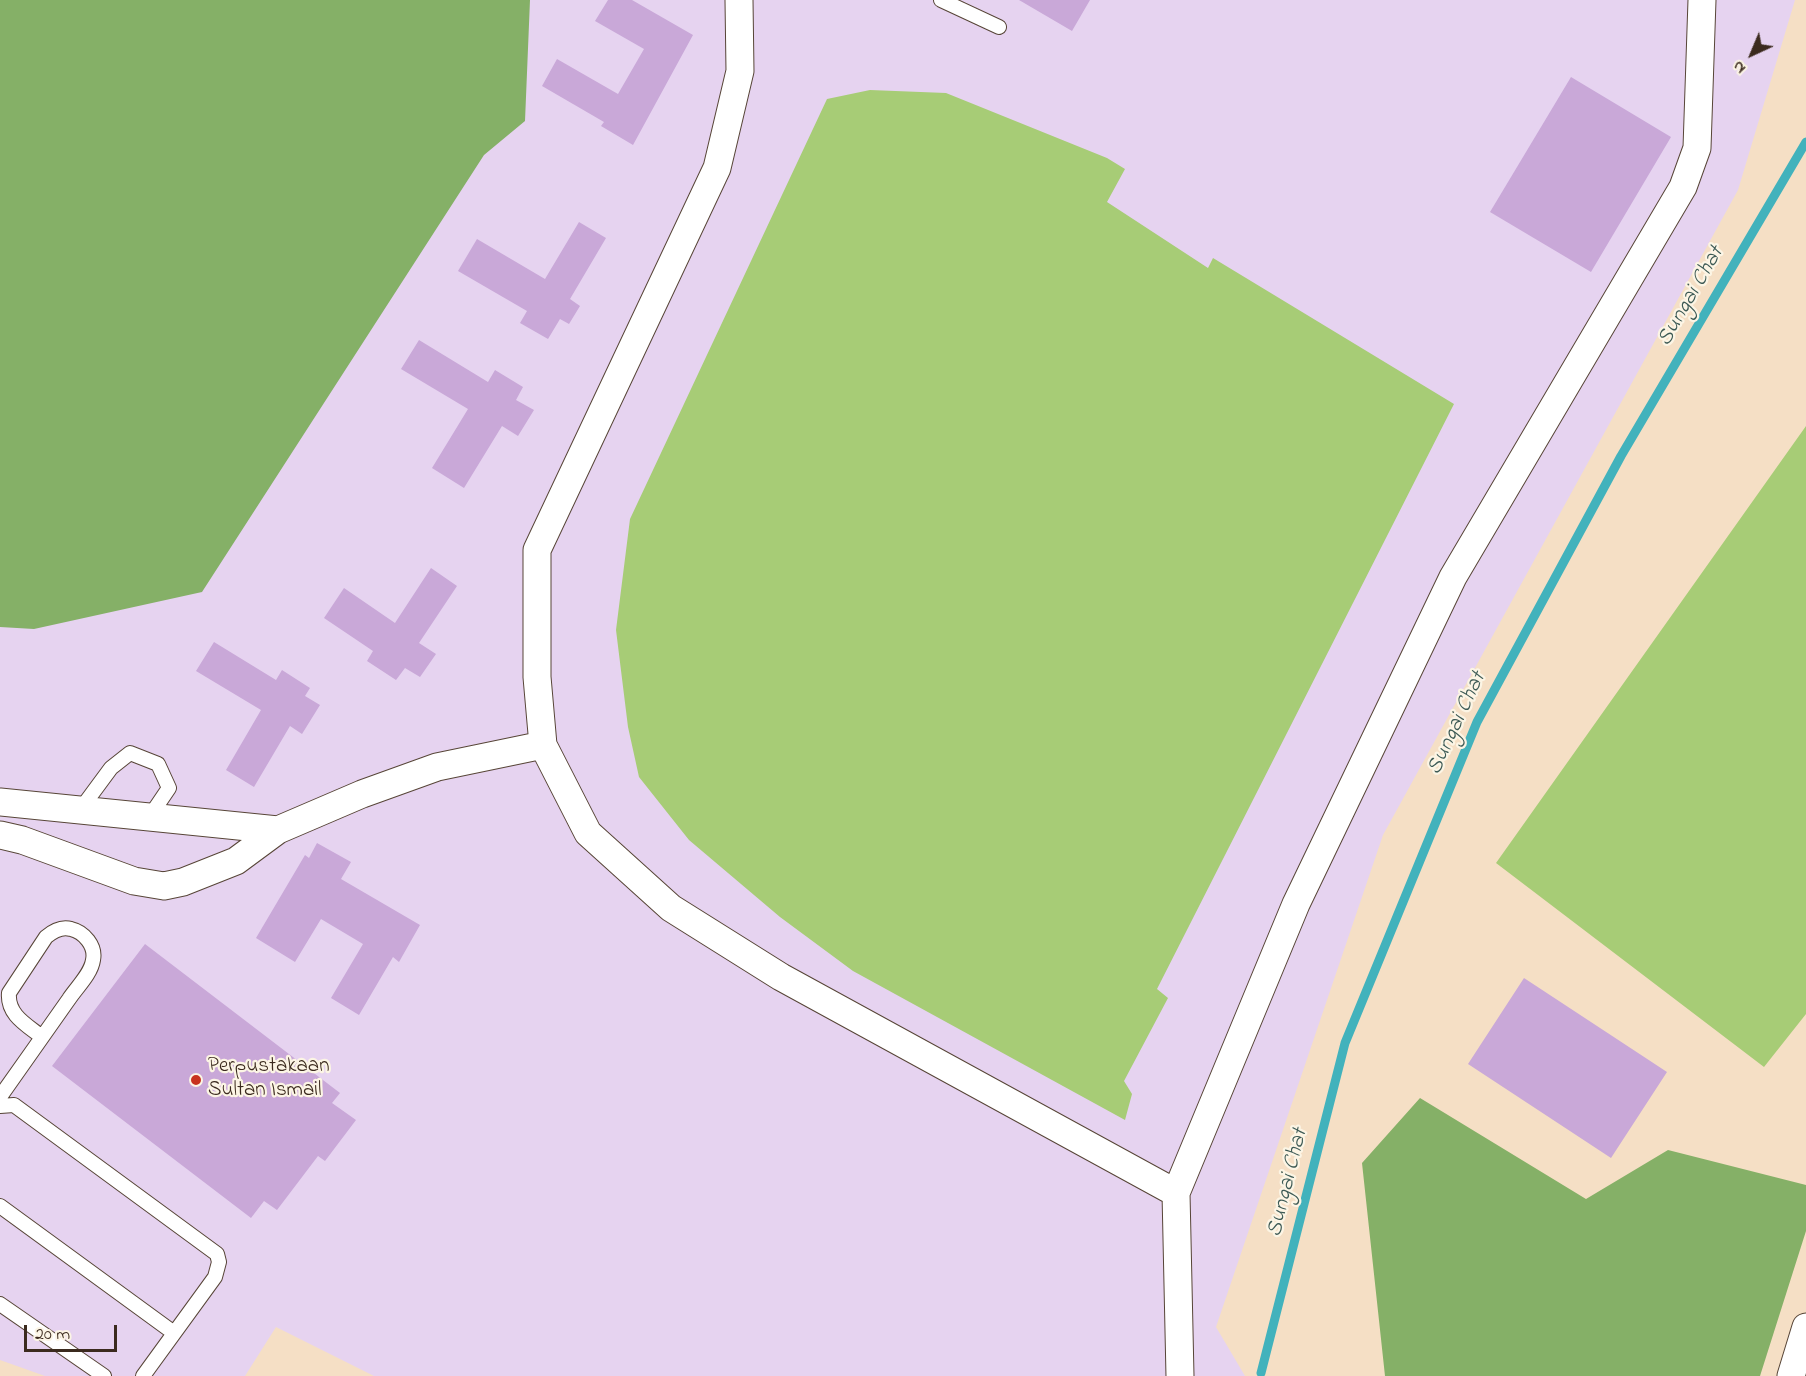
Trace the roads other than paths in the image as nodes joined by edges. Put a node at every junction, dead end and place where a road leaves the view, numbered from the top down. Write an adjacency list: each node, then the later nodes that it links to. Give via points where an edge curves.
1 (739, 0): 5 (street, via 740,71 717,168 537,550 537,677)
2 (941, 0): 4 (lane)
3 (1702, 0): 14 (street, via 1697,148 1683,187 1453,577 1296,904)
4 (999, 27)
5 (543, 744): 9 (street, via 437,767); 14 (street, via 588,832 671,908 781,977)
6 (0, 802): 7 (street)
7 (80, 810): 8 (street); 8 (lane, via 111,768 130,753 158,764 169,788)
8 (150, 816): 9 (street)
9 (278, 830): 10 (street, via 236,861 164,886 134,881)
10 (0, 835)
11 (42, 1037): 11 (lane, via 93,961 91,944 71,929 62,928 46,937 9,993 11,1011); 12 (lane)
12 (0, 1097)
13 (0, 1106): 18 (lane, via 14,1105 217,1254 215,1277)
14 (1176, 1193): 21 (street)
15 (0, 1206): 18 (lane)
16 (0, 1305): 19 (lane)
17 (1806, 1327): 22 (street)
18 (174, 1333): 20 (lane)
19 (104, 1376)
20 (142, 1376)
21 (1180, 1376)
22 (1791, 1376)

